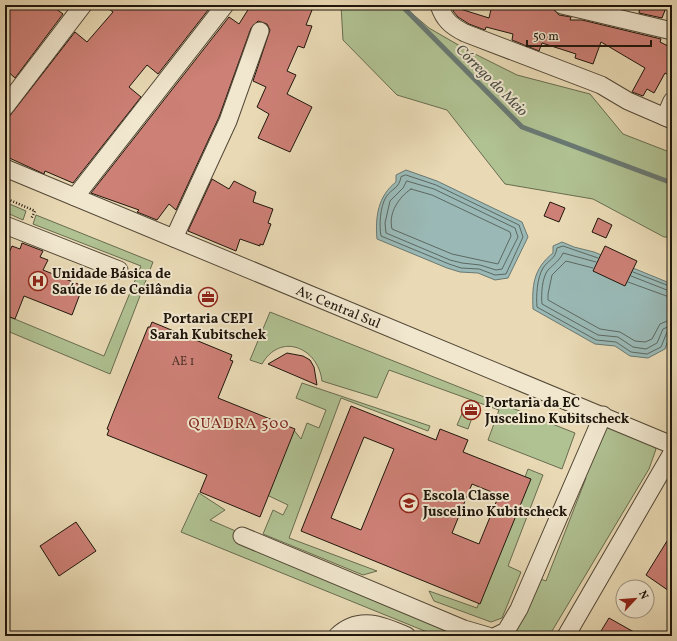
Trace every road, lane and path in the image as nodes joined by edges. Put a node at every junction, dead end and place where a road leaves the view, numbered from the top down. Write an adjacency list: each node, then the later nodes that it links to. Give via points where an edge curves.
1 (83, 5): 9 (street)
2 (225, 5): 12 (street)
3 (439, 5): 10 (street, via 450,25 464,33 600,85)
4 (562, 5): 5 (street)
5 (607, 10): 7 (street)
6 (260, 31): 16 (street, via 228,121)
7 (672, 31)
8 (672, 101): 10 (street)
9 (5, 107)
10 (668, 119)
11 (5, 168): 12 (street, Av. Central Sul)
12 (75, 197): 16 (street, Av. Central Sul)
13 (5, 198): 14 (path)
14 (35, 211)
15 (5, 225): 17 (street)
16 (174, 238): 18 (street, Av. Central Sul)
17 (119, 270)
18 (603, 415): 19 (street, Av. Central Sul); 25 (street, via 520,609 506,631)
19 (672, 445)
20 (672, 453): 26 (street)
21 (242, 536): 24 (street, via 464,629)
22 (337, 636): 23 (street, via 354,624 382,625)
23 (407, 636)
24 (488, 636)
25 (496, 636)
26 (566, 636)

